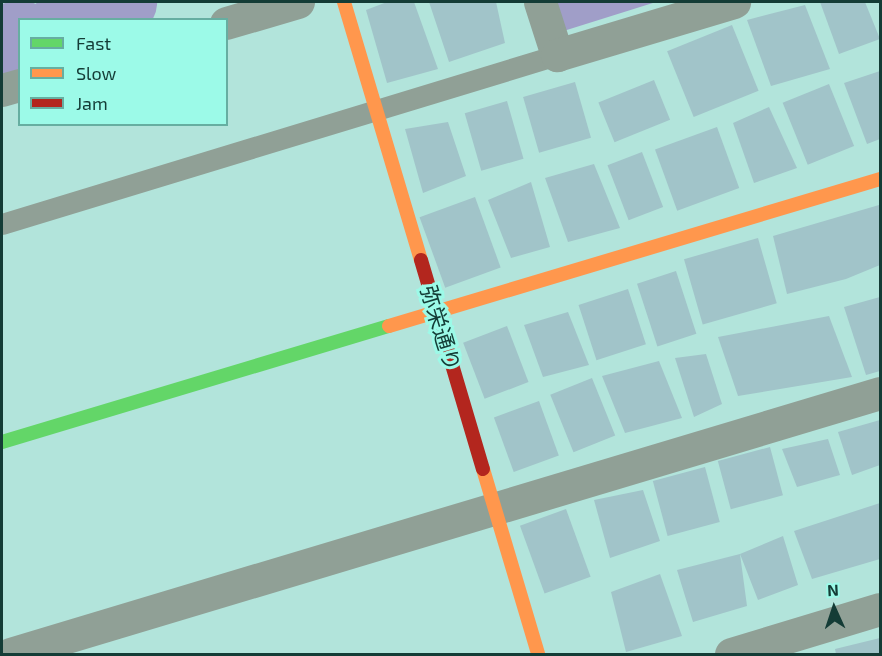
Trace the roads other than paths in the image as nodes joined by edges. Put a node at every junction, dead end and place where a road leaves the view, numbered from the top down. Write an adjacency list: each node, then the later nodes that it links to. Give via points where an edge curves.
1 (298, 2): 5 (street)
2 (344, 2): 9 (street, 弥栄通り)
3 (540, 2): 6 (street)
4 (734, 2): 6 (street)
5 (228, 22)
6 (557, 55): 9 (lane)
7 (18, 86): 8 (street)
8 (2, 90)
9 (376, 110): 11 (lane); 12 (street, 弥栄通り)
10 (880, 179): 12 (street)
11 (2, 224)
12 (436, 312): 14 (street); 15 (street, 弥栄通り)
13 (880, 393): 15 (street)
14 (2, 442)
15 (495, 508): 17 (street); 18 (street, 弥栄通り)
16 (880, 609): 19 (street)
17 (10, 654)
18 (538, 654)
19 (731, 654)

